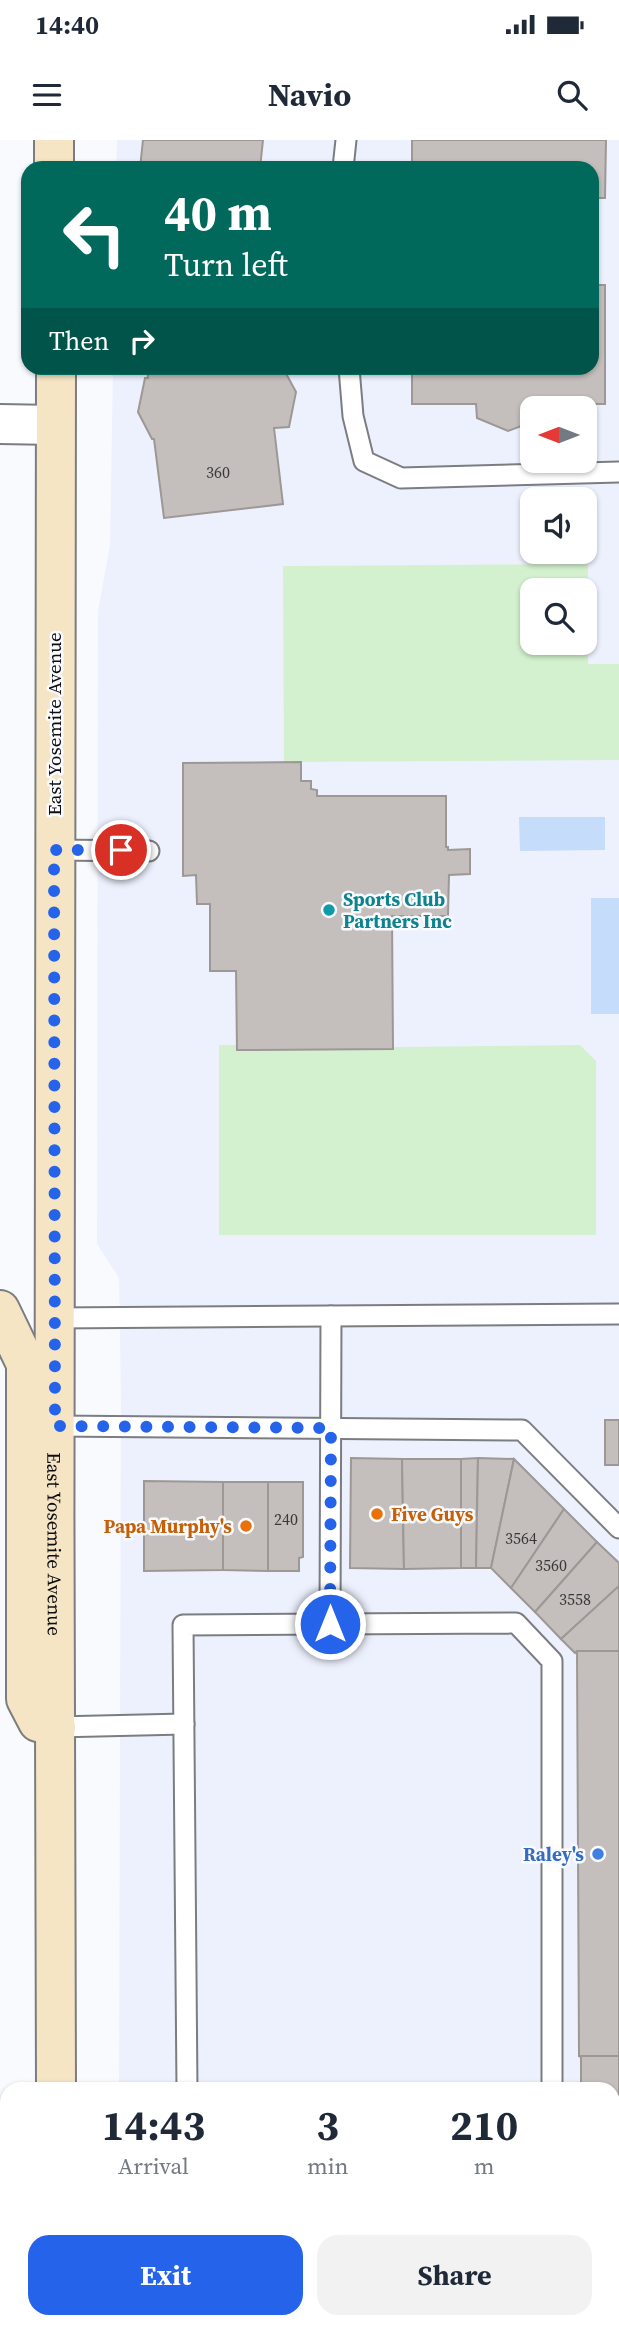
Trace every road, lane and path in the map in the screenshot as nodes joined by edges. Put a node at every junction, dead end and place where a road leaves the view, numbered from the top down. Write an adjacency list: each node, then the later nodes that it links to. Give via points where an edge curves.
1 (54, 140): 3 (main road)
2 (346, 140): 4 (lane)
3 (54, 161)
4 (344, 161)
5 (56, 375): 8 (main road, East Yosemite Avenue)
6 (350, 375): 9 (lane, via 364,461 401,478)
7 (0, 424): 8 (street)
8 (55, 425): 10 (main road, East Yosemite Avenue)
9 (619, 472)
10 (54, 850): 11 (lane); 15 (main road, East Yosemite Avenue)
11 (149, 851)
12 (0, 1310): 21 (main road, via 26,1364 26,1699 38,1722)
13 (619, 1314): 14 (lane)
14 (331, 1316): 15 (lane); 17 (lane)
15 (55, 1318): 16 (main road, East Yosemite Avenue)
16 (55, 1426): 17 (lane); 21 (main road, East Yosemite Avenue)
17 (331, 1428): 18 (lane, via 522,1430); 19 (lane)
18 (619, 1528)
19 (330, 1624): 20 (lane, via 183,1625); 24 (lane, via 516,1623 552,1661)
20 (184, 1724): 21 (lane); 23 (lane)
21 (56, 1727): 22 (main road, East Yosemite Avenue)
22 (56, 2082)
23 (187, 2082)
24 (552, 2082)

